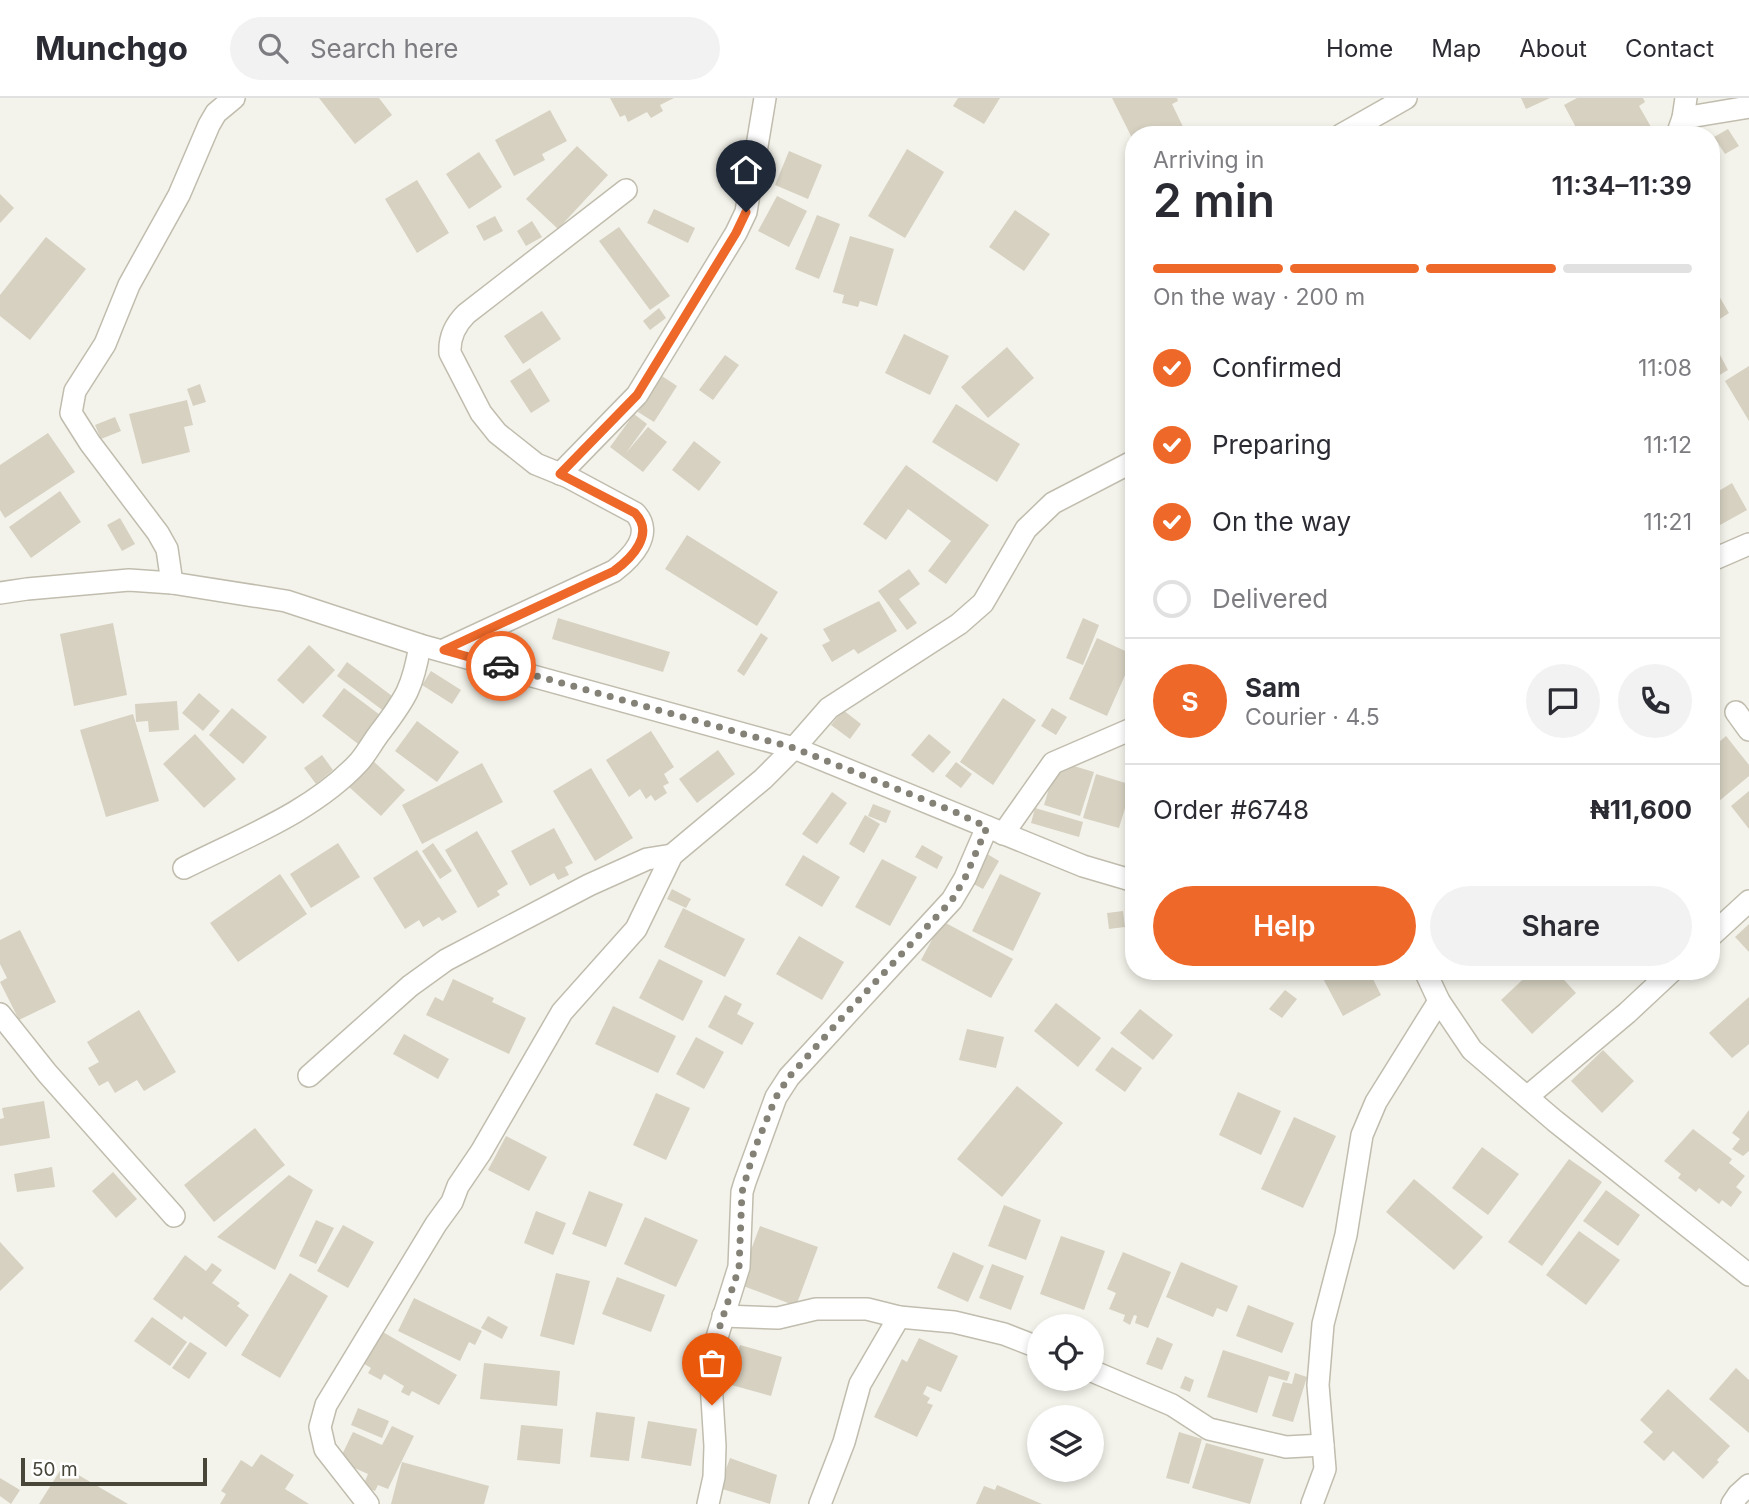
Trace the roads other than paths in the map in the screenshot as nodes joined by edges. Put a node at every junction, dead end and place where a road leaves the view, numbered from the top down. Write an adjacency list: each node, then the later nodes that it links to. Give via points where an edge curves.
1 (234, 98): 12 (street, via 209,125 179,195 129,285 105,344 75,391 71,413 158,533 167,549)
2 (765, 98): 9 (street, via 746,212 736,233 637,395)
3 (1406, 98): 6 (street)
4 (1749, 107): 5 (street)
5 (1682, 117)
6 (1357, 126)
7 (626, 190): 9 (street, via 466,314 449,343 487,422 536,464)
8 (1125, 466): 19 (street, via 1053,503 1026,529 983,603 959,624 829,708)
9 (560, 474): 15 (street, via 635,513 642,520 640,543 614,571)
10 (1749, 544): 11 (street)
11 (1720, 557)
12 (172, 583): 13 (street, via 129,580); 14 (street, via 286,601)
13 (0, 593)
14 (420, 645): 15 (street); 22 (street, via 406,696 359,762 292,814)
15 (444, 650): 19 (street)
16 (1735, 712): 17 (street)
17 (1749, 730)
18 (1125, 732): 20 (street, via 1053,763)
19 (794, 748): 20 (street); 21 (street)
20 (995, 831): 23 (street); 34 (street, via 952,900 789,1077 776,1097 742,1192 739,1268)
21 (672, 855): 30 (street, via 647,859 589,885 446,960); 40 (street, via 636,929 562,1012 452,1202 326,1405 320,1427 326,1449)
22 (184, 868)
23 (1125, 878)
24 (1749, 901): 25 (street)
25 (1720, 928)
26 (1429, 980): 28 (street)
27 (1662, 980): 31 (street)
28 (1439, 1000): 31 (street, via 1472,1050); 38 (street, via 1376,1102 1363,1135 1346,1235 1323,1324 1318,1385)
29 (0, 1014): 32 (street)
30 (309, 1076)
31 (1528, 1096): 33 (street, via 1615,1170)
32 (174, 1216)
33 (1746, 1266)
34 (723, 1316): 35 (street, via 778,1318 816,1309 867,1309); 41 (street, via 710,1366 715,1446)
35 (899, 1317): 36 (street, via 954,1322); 42 (street, via 860,1384)
36 (1027, 1343)
37 (1104, 1376): 38 (street, via 1172,1405 1209,1429 1286,1447)
38 (1323, 1445): 43 (street, via 1325,1469)
39 (1749, 1485): 44 (street)
40 (368, 1504)
41 (708, 1504)
42 (820, 1504)
43 (1312, 1504)
44 (1732, 1504)

